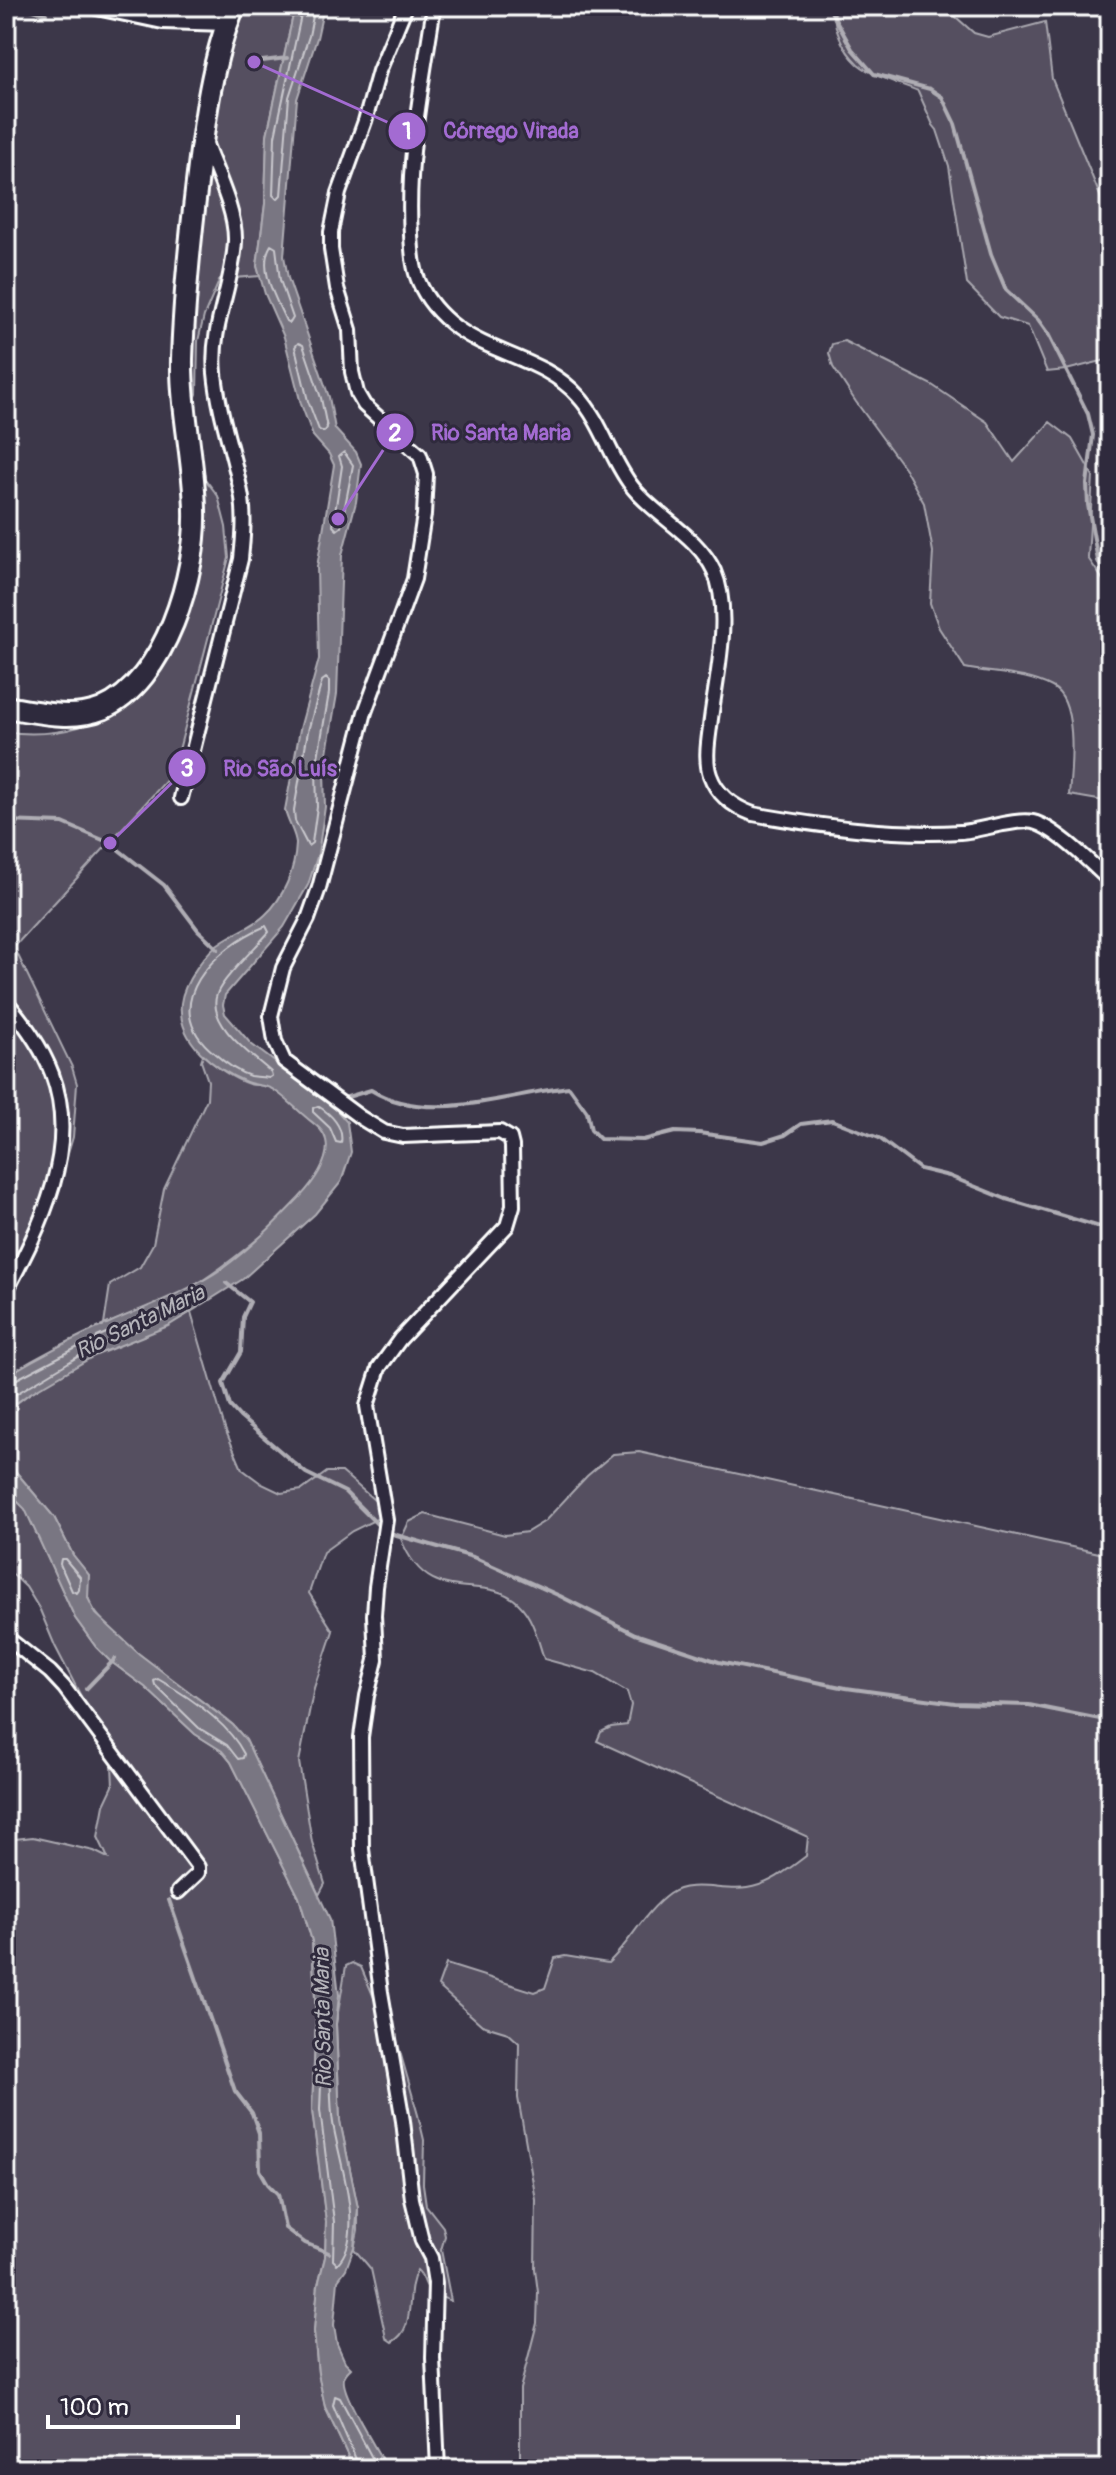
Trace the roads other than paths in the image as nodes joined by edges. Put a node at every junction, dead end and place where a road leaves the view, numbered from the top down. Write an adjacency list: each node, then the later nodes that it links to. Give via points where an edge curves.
1 (97, 6): 4 (street, via 163,20)
2 (406, 6): 13 (street, via 339,193 331,249 350,330 357,393 420,455 426,474 424,515 414,579 365,712 319,888 283,968 271,1016 284,1061 384,1132 500,1132 512,1146 513,1206 507,1226 400,1339 379,1368 367,1406 386,1520 376,1587 376,1660 361,1737 362,1849 412,2199 435,2283)
3 (434, 6): 8 (street, via 411,183 417,279 426,298 458,329 532,364 577,395 631,486 712,568 720,587 722,632 707,764 719,791 736,808 753,814 833,825 933,833 1033,822)
4 (231, 14): 5 (main road)
5 (203, 135): 6 (main road, via 182,359 195,507 191,566 181,603 147,669 117,700 100,709 64,715); 7 (street, via 236,237 216,331 214,370 244,526 238,574)
6 (6, 707)
7 (181, 798)
8 (1110, 881)
9 (6, 1001): 10 (street, via 27,1027 52,1075 61,1148 33,1241)
10 (6, 1291)
11 (6, 1637): 12 (street, via 64,1687 198,1867)
12 (178, 1892)
13 (438, 2469)

